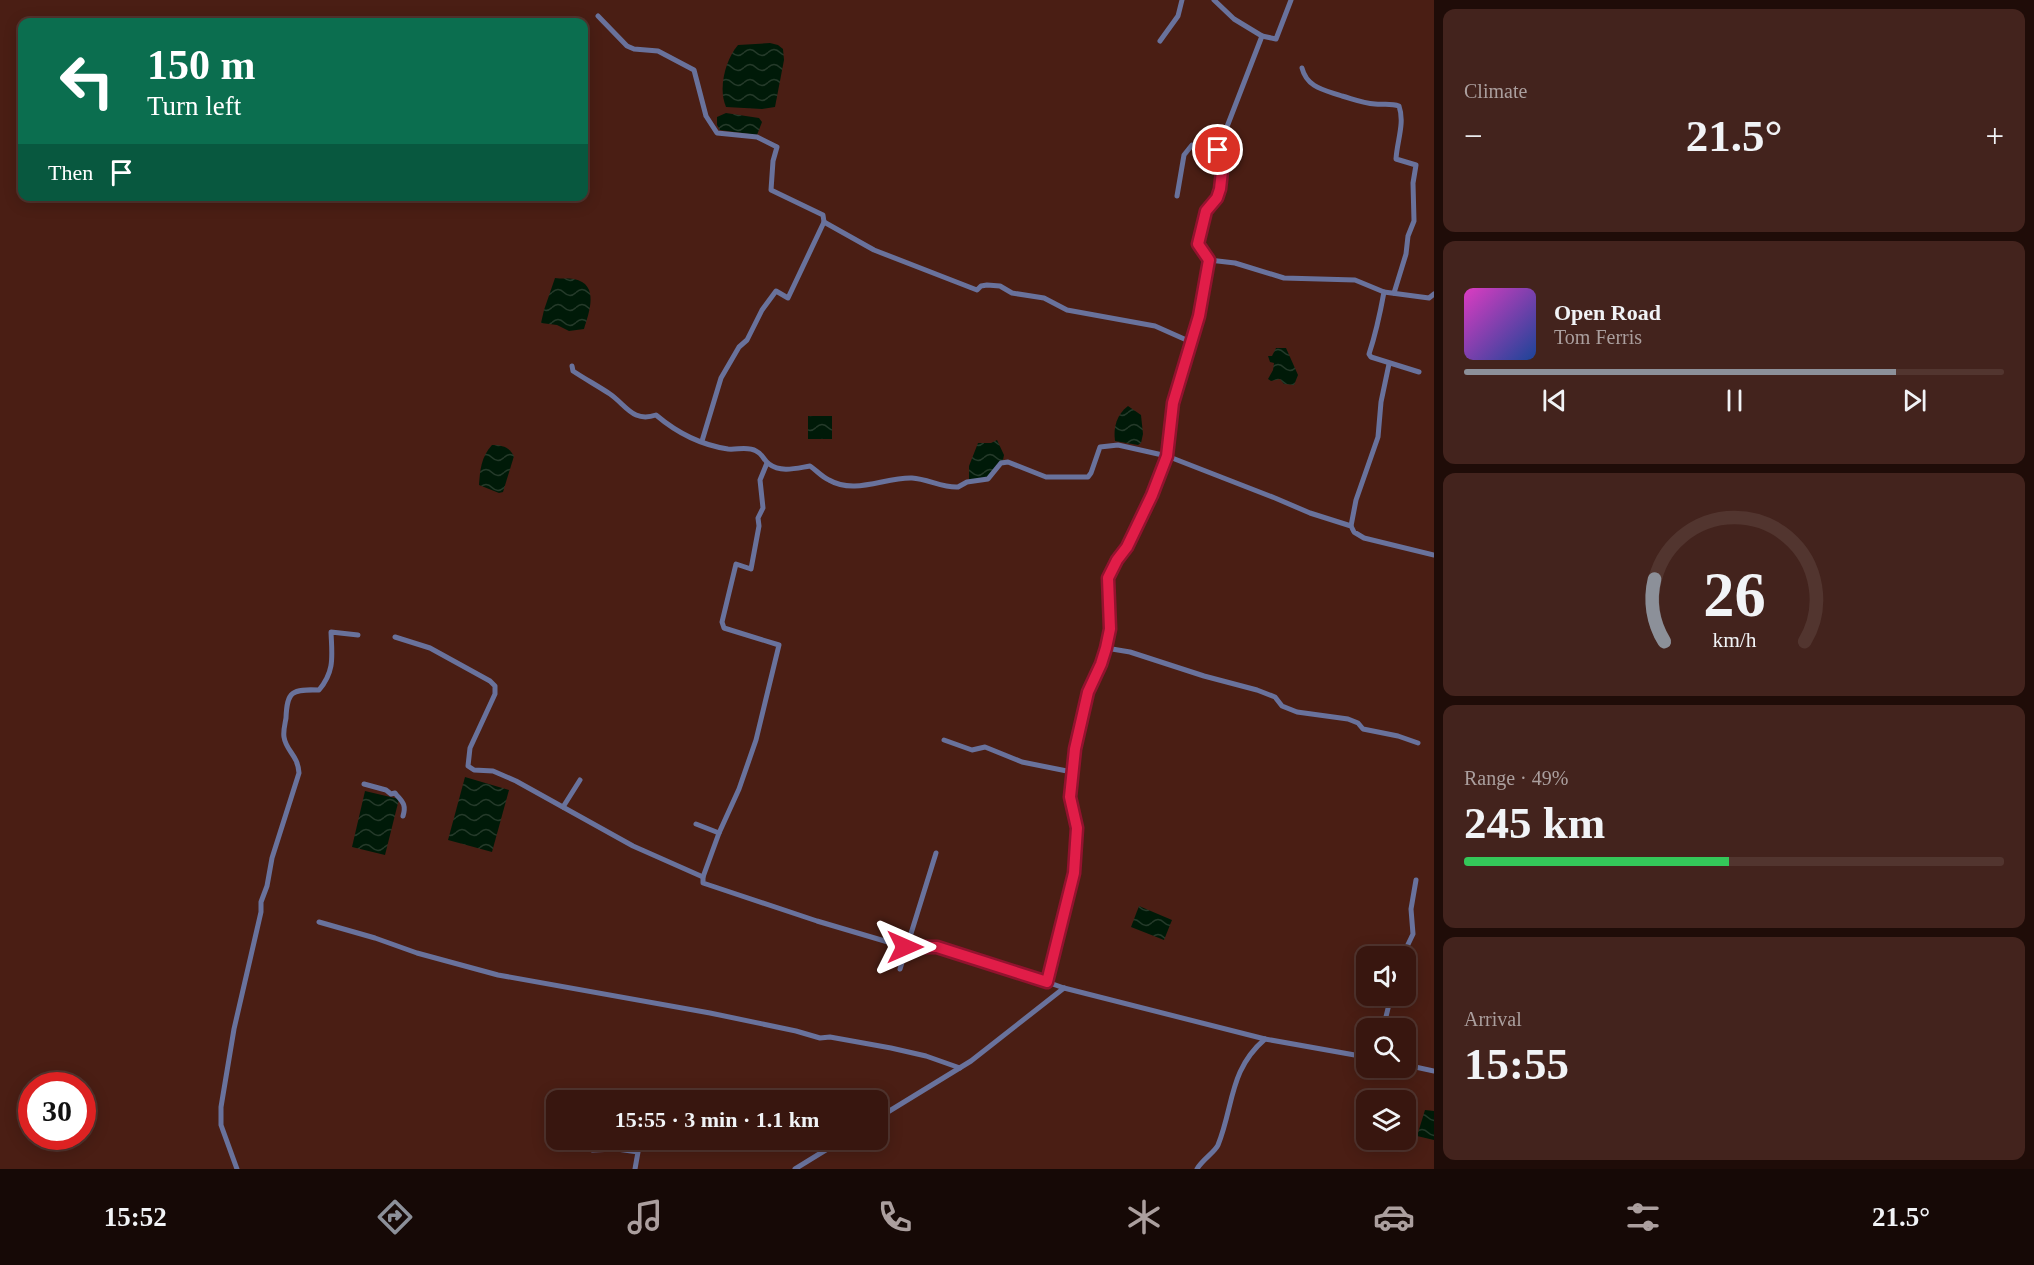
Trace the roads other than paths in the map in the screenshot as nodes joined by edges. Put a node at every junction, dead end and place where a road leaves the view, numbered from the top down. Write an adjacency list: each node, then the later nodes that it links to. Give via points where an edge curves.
1 (1182, 0): 6 (street, via 1178,16)
2 (1214, 0): 5 (street, via 1234,19)
3 (1291, 0): 5 (street, via 1276,39)
4 (598, 16): 10 (street, via 627,46 658,51 694,70 706,116 717,133 756,137 777,147 771,190 824,215)
5 (1262, 36): 8 (street)
6 (1160, 41)
7 (1302, 68): 13 (street, via 1310,83 1321,90 1360,102 1394,104 1400,109 1402,123 1396,159 1416,165 1412,196 1415,212)
8 (1218, 150): 9 (street, via 1192,145 1184,155); 11 (street, via 1220,189 1206,211 1198,244)
9 (1177, 196)
10 (824, 222): 15 (street, via 874,250 977,291 981,286 1000,286 1044,298 1067,310 1155,326); 19 (street, via 788,298 776,291 721,378)
11 (1209, 260): 12 (street, via 1296,280 1355,280); 15 (street)
12 (1384, 292): 13 (street); 16 (street, via 1370,354 1373,359)
13 (1394, 293): 14 (street, via 1429,298)
14 (1434, 294)
15 (1191, 342): 20 (street, via 1173,403)
16 (1389, 364): 18 (street); 22 (street, via 1378,437)
17 (572, 366): 19 (street, via 573,371 610,394 622,407 641,417 656,415 682,434)
18 (1419, 372)
19 (702, 441): 21 (street, via 728,449 756,450)
20 (1167, 456): 21 (street, via 1118,445 1100,447 1088,477 1046,477 1008,462 1001,463 988,479 954,487 915,478 847,485 829,480 810,466 794,470); 22 (street); 26 (street, via 1127,547 1108,578 1110,629)
21 (767, 463): 35 (street, via 760,480 763,508 751,569 736,564 722,622 724,628 779,645 756,740)
22 (1351, 526): 23 (street, via 1364,538)
23 (1434, 555)
24 (358, 635): 53 (street, via 331,632 332,670 324,684 319,690 293,694 287,700 284,737 298,762 299,773 261,902 221,1107 221,1125)
25 (394, 637): 32 (street, via 430,648 495,686 470,748 468,766 493,771)
26 (1106, 648): 28 (street, via 1257,690 1297,712 1348,719 1363,729); 29 (street, via 1083,710)
27 (944, 740): 29 (street, via 972,750 985,747 1022,762)
28 (1418, 743)
29 (1072, 772): 43 (street, via 1070,797 1077,828 1074,873)
30 (580, 780): 32 (street)
31 (364, 784): 33 (street, via 395,793 405,806)
32 (563, 807): 37 (street, via 633,846)
33 (403, 816)
34 (696, 824): 35 (street)
35 (719, 833): 37 (street)
36 (936, 854): 41 (street)
37 (703, 877): 41 (street, via 703,883)
38 (1416, 880): 40 (street, via 1411,909 1413,934)
39 (319, 922): 48 (street, via 498,975 710,1013 820,1038 891,1048)
40 (1407, 946)
41 (905, 947): 42 (street); 43 (street, via 937,947)
42 (900, 969)
43 (1047, 982): 44 (street)
44 (1064, 988): 45 (street); 48 (street)
45 (1264, 1039): 46 (street); 56 (street, via 1240,1068 1217,1148)
46 (1356, 1055)
47 (1416, 1067): 49 (street)
48 (960, 1068): 50 (street)
49 (1434, 1071)
50 (888, 1112)
51 (624, 1150): 54 (street, via 638,1152)
52 (826, 1150): 55 (street)
53 (237, 1169)
54 (635, 1169)
55 (795, 1169)
56 (1197, 1169)

